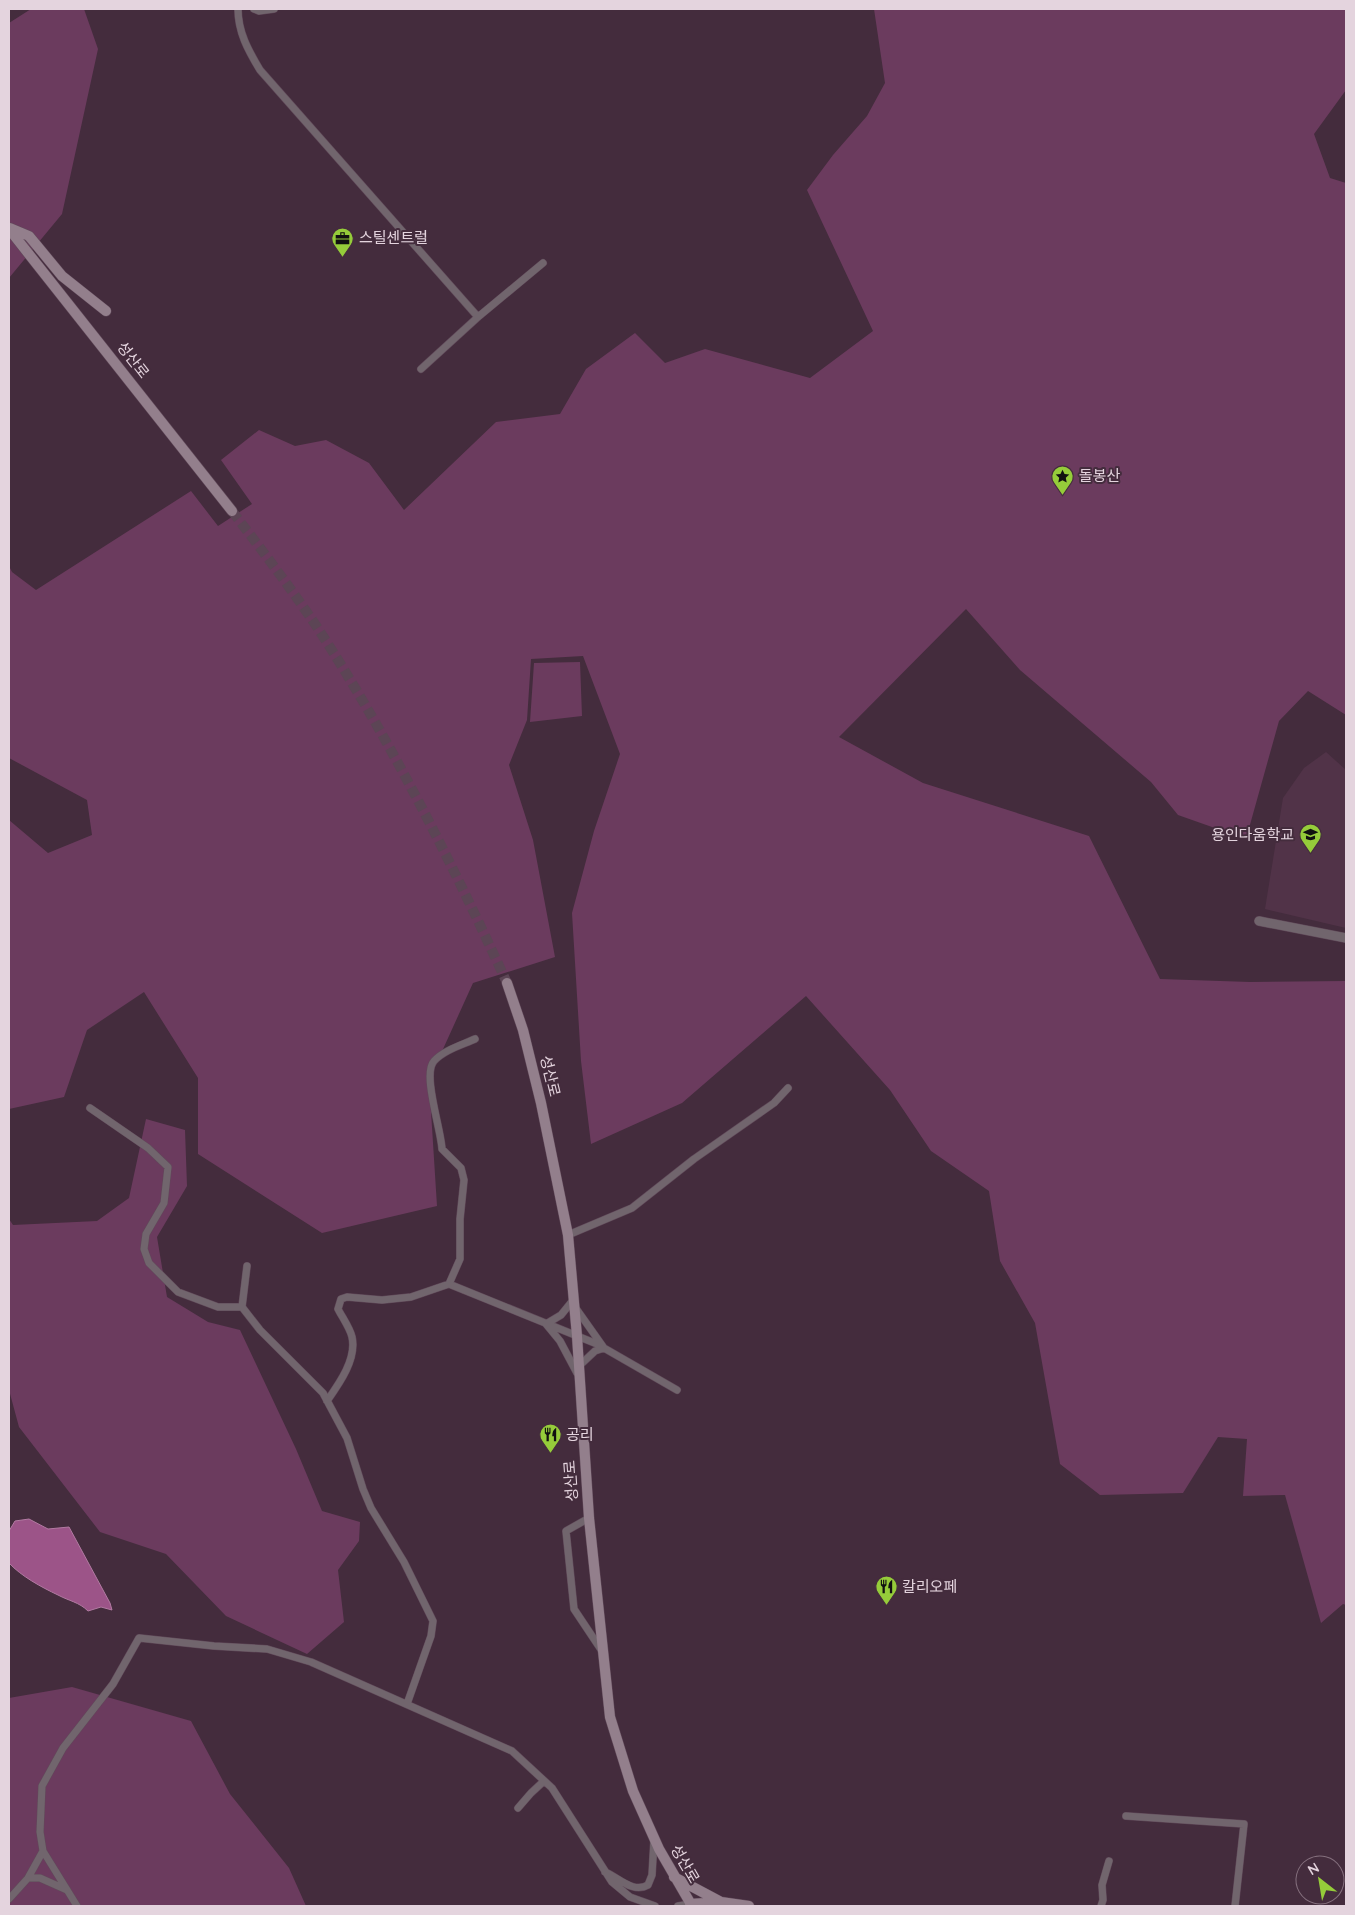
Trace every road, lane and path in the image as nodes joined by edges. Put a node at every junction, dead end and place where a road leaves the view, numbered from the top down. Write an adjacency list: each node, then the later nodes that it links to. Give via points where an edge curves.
1 (238, 9): 7 (street, via 238,22 246,48 260,70)
2 (254, 9): 3 (street)
3 (274, 9)
4 (9, 228): 6 (main road, via 29,236 62,276); 9 (main road, 성산로)
5 (543, 263): 7 (street)
6 (106, 311)
7 (478, 317): 8 (street)
8 (421, 369)
9 (232, 511)
10 (1259, 921): 11 (street)
11 (1346, 938)
12 (507, 983): 16 (main road, 성산로, via 523,1030 541,1103)
13 (475, 1039): 18 (street, via 444,1052 433,1062 430,1070 442,1149 461,1168 464,1180 460,1259)
14 (788, 1088): 16 (street, via 774,1103 694,1159 632,1208)
15 (90, 1108): 20 (street, via 148,1148 168,1166 164,1203 146,1234 144,1249 149,1263 178,1292 218,1307)
16 (568, 1235): 19 (main road, 성산로)
17 (247, 1266): 20 (street)
18 (449, 1284): 21 (street); 27 (street, via 411,1297 341,1299 338,1309 352,1335 352,1345 338,1385)
19 (574, 1302): 21 (street); 22 (main road, 성산로); 23 (street)
20 (242, 1307): 27 (street)
21 (546, 1324): 22 (street); 25 (street, via 560,1341)
22 (577, 1336): 23 (street); 24 (main road, 성산로)
23 (604, 1348): 24 (street, via 595,1351); 26 (street)
24 (579, 1366): 25 (main road, 성산로)
25 (580, 1378): 28 (main road, 성산로)
26 (677, 1390)
27 (327, 1401): 30 (street, via 347,1438 371,1508 404,1562 433,1621 431,1636)
28 (589, 1518): 29 (main road, 성산로); 29 (street, via 566,1532 574,1609)
29 (603, 1652): 34 (main road, 성산로, via 610,1717 632,1791)
30 (407, 1704): 31 (street, via 512,1751); 35 (street, via 311,1662 267,1649 139,1638 113,1684 63,1748 42,1786 40,1832)
31 (544, 1781): 32 (street); 37 (street, via 552,1788)
32 (518, 1808)
33 (1126, 1816): 50 (street, via 1244,1824)
34 (654, 1839): 37 (street, via 652,1876 648,1885 634,1887); 38 (main road, 성산로)
35 (43, 1851): 39 (street); 40 (street)
36 (1109, 1861): 49 (street, via 1102,1885)
37 (605, 1872): 43 (street, via 620,1890)
38 (674, 1876): 42 (main road); 44 (main road, 성산로)
39 (28, 1878): 40 (street, via 40,1878); 41 (street)
40 (66, 1890): 45 (street)
41 (9, 1899)
42 (728, 1904): 44 (main road); 48 (main road)
43 (646, 1905): 46 (street)
44 (691, 1905): 47 (street)
45 (77, 1906)
46 (655, 1906)
47 (678, 1906)
48 (749, 1906)
49 (1101, 1906)
50 (1235, 1906)

